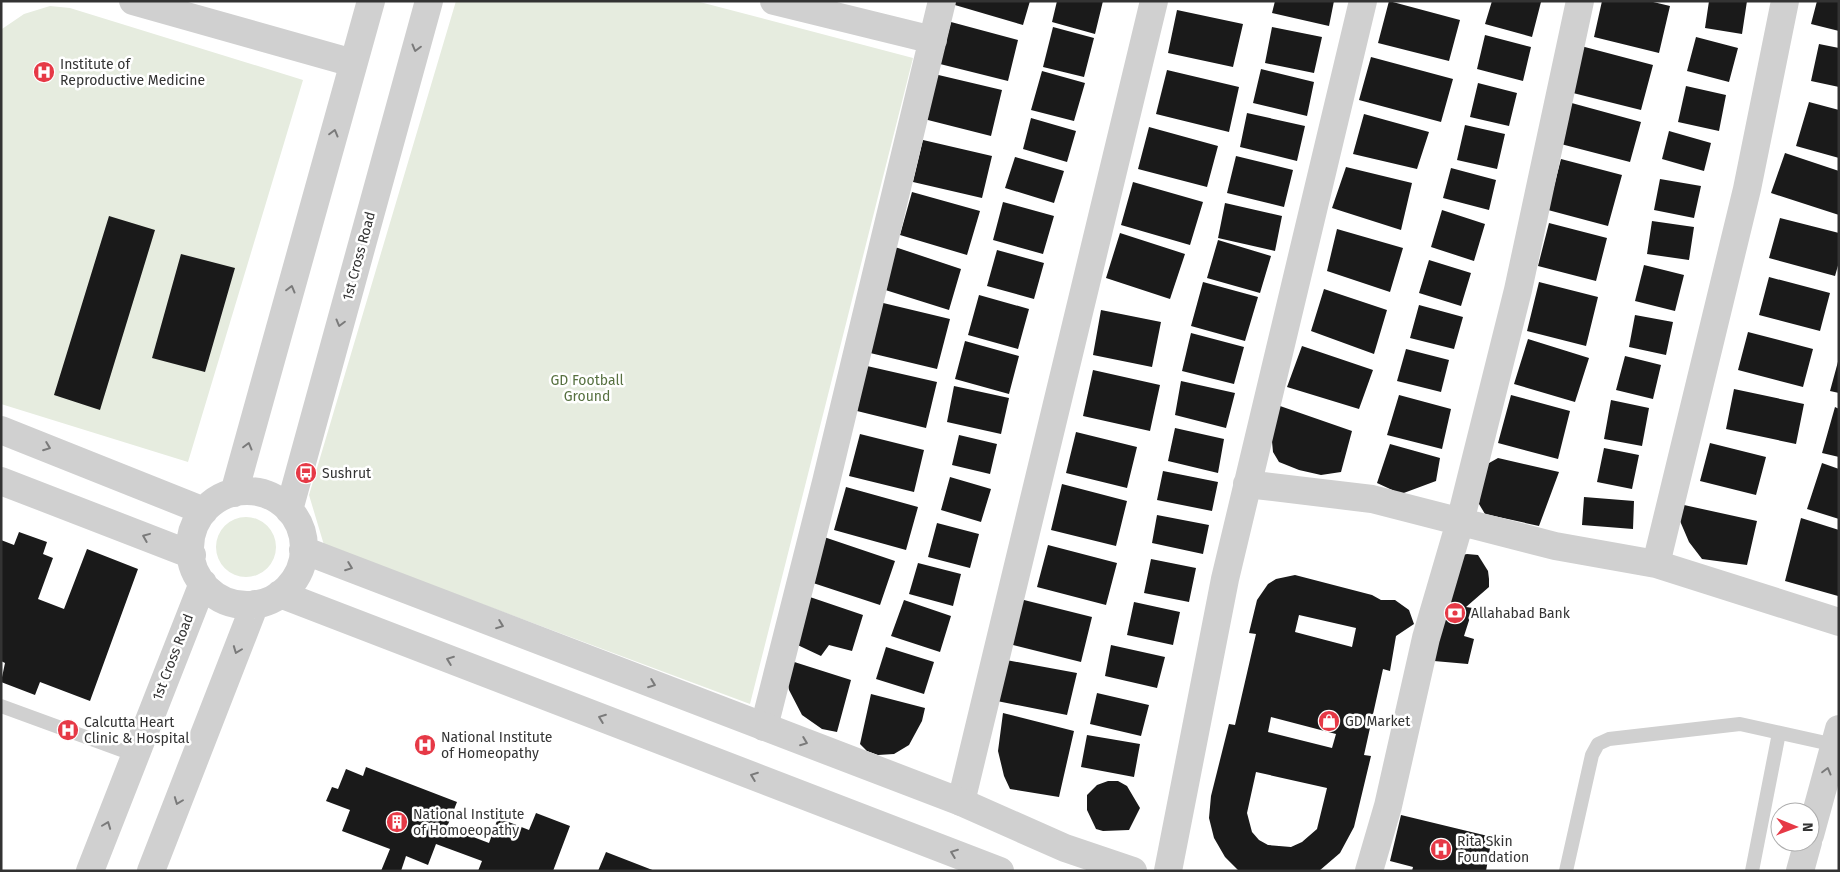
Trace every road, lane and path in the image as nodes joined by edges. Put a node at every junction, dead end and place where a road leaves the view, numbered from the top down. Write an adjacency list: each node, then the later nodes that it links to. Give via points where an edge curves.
1 (133, 1): 11 (street)
2 (371, 1): 11 (street)
3 (429, 1): 16 (street, 1st Cross Road, one-way to 16)
4 (774, 1): 10 (street)
5 (942, 1): 10 (street)
6 (1154, 1): 30 (street)
7 (1363, 1): 14 (street)
8 (1580, 1): 18 (street, via 1518,290)
9 (1785, 1): 21 (street, via 1747,190)
10 (933, 40): 26 (street)
11 (354, 64): 15 (street, one-way to 11)
12 (1, 430): 17 (street, one-way to 17)
13 (1, 481): 20 (street, one-way to 13)
14 (1247, 484): 18 (street, via 1372,499); 38 (street, via 1223,588)
15 (234, 493): 16 (street, via 246,490 265,494); 17 (street, via 221,496)
16 (289, 510): 19 (street, via 303,536)
17 (204, 511): 20 (street, via 194,525 190,545)
18 (1460, 522): 21 (street, via 1556,546); 39 (street, via 1426,638 1388,806)
19 (303, 550): 23 (street, via 297,575 289,587); 26 (street, one-way to 26)
20 (192, 556): 22 (street, via 192,564)
21 (1656, 564): 24 (street)
22 (203, 583): 23 (street, via 216,596 235,604); 29 (street, 1st Cross Road)
23 (267, 599): 35 (street, one-way to 35); 36 (street, one-way to 23)
24 (1839, 622)
25 (1, 706): 29 (lane)
26 (764, 727): 30 (street, one-way to 30)
27 (1779, 733): 28 (lane); 40 (lane, via 1740,724 1609,739 1598,744 1592,755); 41 (lane)
28 (1837, 737): 31 (street, one-way to 28)
29 (135, 755): 34 (street, 1st Cross Road, one-way to 29)
30 (961, 802): 37 (street, via 1065,848)
31 (1829, 806): 32 (street)
32 (1820, 820)
33 (1805, 852): 42 (street)
34 (90, 871)
35 (150, 871)
36 (1000, 871)
37 (1133, 871)
38 (1168, 871)
39 (1369, 871)
40 (1566, 871)
41 (1752, 871)
42 (1800, 871)

